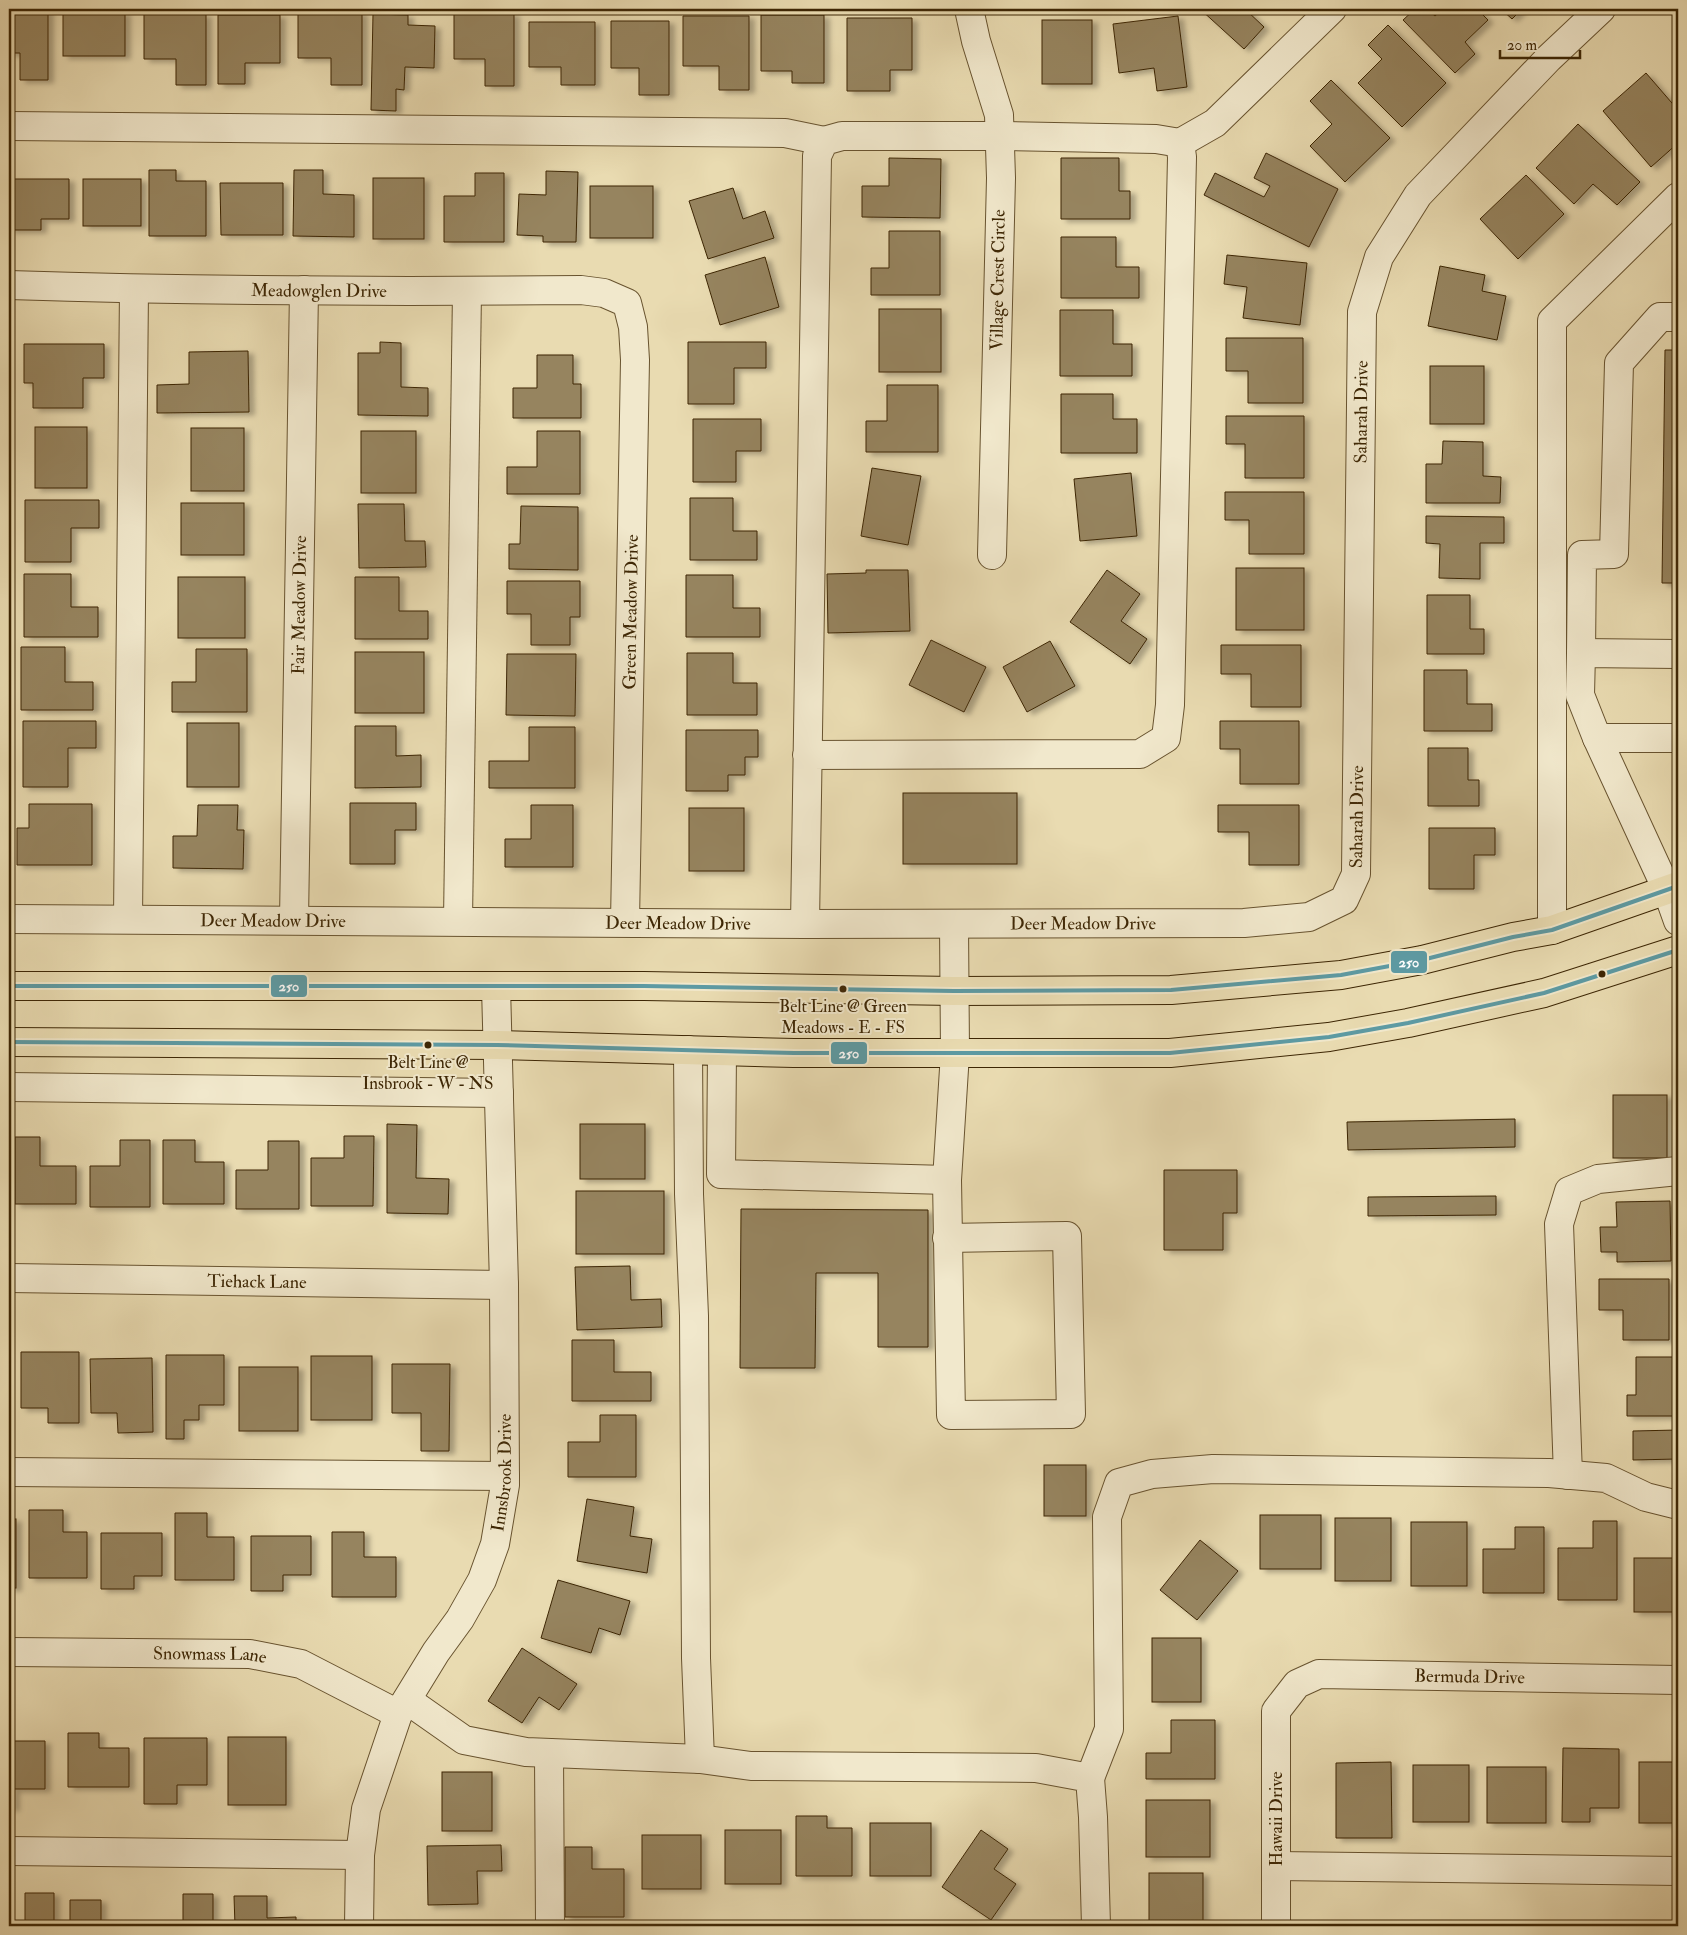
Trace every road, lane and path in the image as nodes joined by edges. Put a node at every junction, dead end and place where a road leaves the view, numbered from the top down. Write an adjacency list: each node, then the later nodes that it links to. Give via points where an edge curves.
1 (969, 9): 5 (street, Village Crest Circle, via 999,115)
2 (1332, 9): 7 (street, via 1216,123)
3 (1600, 9): 22 (street, Saharah Drive, via 1548,58 1418,195 1379,257 1362,312 1356,874)
4 (9, 126): 6 (street, via 784,134)
5 (1000, 136): 6 (street, via 842,136); 7 (street, via 1156,139); 15 (street, Village Crest Circle)
6 (824, 141): 20 (street, via 817,156)
7 (1180, 143): 20 (street, via 1170,685 1166,738 1140,754)
8 (1678, 197): 31 (street, via 1552,321)
9 (9, 285): 10 (street, Meadowglen Drive)
10 (134, 288): 11 (street, Meadowglen Drive); 24 (street)
11 (304, 290): 12 (street, Meadowglen Drive); 25 (street, Fair Meadow Drive)
12 (467, 291): 13 (street, Meadowglen Drive, via 581,290 604,293); 26 (street)
13 (627, 303): 28 (street, Green Meadow Drive, via 634,327 635,360)
14 (1678, 317): 16 (street, via 1660,317 1619,363 1614,554 1582,555)
15 (992, 555)
16 (1580, 653): 17 (street); 18 (street, via 1580,695)
17 (1678, 654)
18 (1597, 738): 19 (street); 21 (street)
19 (1678, 738)
20 (808, 755): 29 (street)
21 (1672, 888): 27 (street); 31 (main road)
22 (1344, 900): 30 (street, Deer Meadow Drive, via 1309,917 1244,922)
23 (9, 919): 24 (street, Deer Meadow Drive)
24 (128, 919): 25 (street, Deer Meadow Drive)
25 (294, 920): 26 (street, Deer Meadow Drive)
26 (458, 921): 28 (street, Deer Meadow Drive)
27 (1678, 921)
28 (625, 922): 29 (street, Deer Meadow Drive)
29 (805, 924): 30 (street, Deer Meadow Drive)
30 (954, 924): 35 (street)
31 (1552, 930): 35 (main road, via 1341,975 1171,990)
32 (1678, 950): 40 (main road, via 1544,993 1329,1037 1170,1053)
33 (9, 986): 34 (main road)
34 (496, 987): 35 (main road); 37 (street, Innsbrook Drive)
35 (954, 991): 40 (street)
36 (9, 1042): 37 (main road)
37 (498, 1045): 38 (main road); 42 (street, Innsbrook Drive)
38 (688, 1050): 39 (main road); 57 (street)
39 (722, 1051): 40 (main road); 44 (street, via 721,1174)
40 (955, 1053): 44 (street)
41 (9, 1087): 42 (street)
42 (499, 1093): 47 (street, Innsbrook Drive)
43 (1678, 1171): 49 (street, via 1598,1179 1569,1191 1559,1224)
44 (947, 1180): 45 (street)
45 (947, 1238): 45 (street, via 951,1415 1071,1414 1067,1236)
46 (9, 1278): 47 (street, Tiehack Lane)
47 (504, 1285): 50 (street, Innsbrook Drive)
48 (9, 1472): 50 (street)
49 (1568, 1475): 51 (street, via 1606,1478 1646,1497); 58 (street, via 1213,1469 1152,1474 1119,1483 1107,1517 1109,1729)
50 (505, 1476): 54 (street, Innsbrook Drive, via 495,1544 482,1580)
51 (1678, 1505)
52 (9, 1652): 54 (street, Snowmass Lane, via 250,1654 301,1664)
53 (1678, 1680): 55 (street, Bermuda Drive, via 1320,1674 1297,1684)
54 (402, 1707): 56 (street, Snowmass Lane, via 464,1740); 60 (street, Innsbrook Drive, via 366,1809)
55 (1276, 1711): 61 (street, Hawaii Drive)
56 (549, 1753): 57 (street, Snowmass Lane); 64 (street)
57 (700, 1759): 58 (street, Snowmass Lane, via 751,1766 1036,1768)
58 (1090, 1778): 65 (street)
59 (9, 1851): 60 (street)
60 (360, 1854): 63 (street, Innsbrook Drive)
61 (1276, 1866): 62 (street); 66 (street, Hawaii Drive)
62 (1678, 1871)
63 (359, 1926)
64 (550, 1926)
65 (1096, 1926)
66 (1276, 1926)

